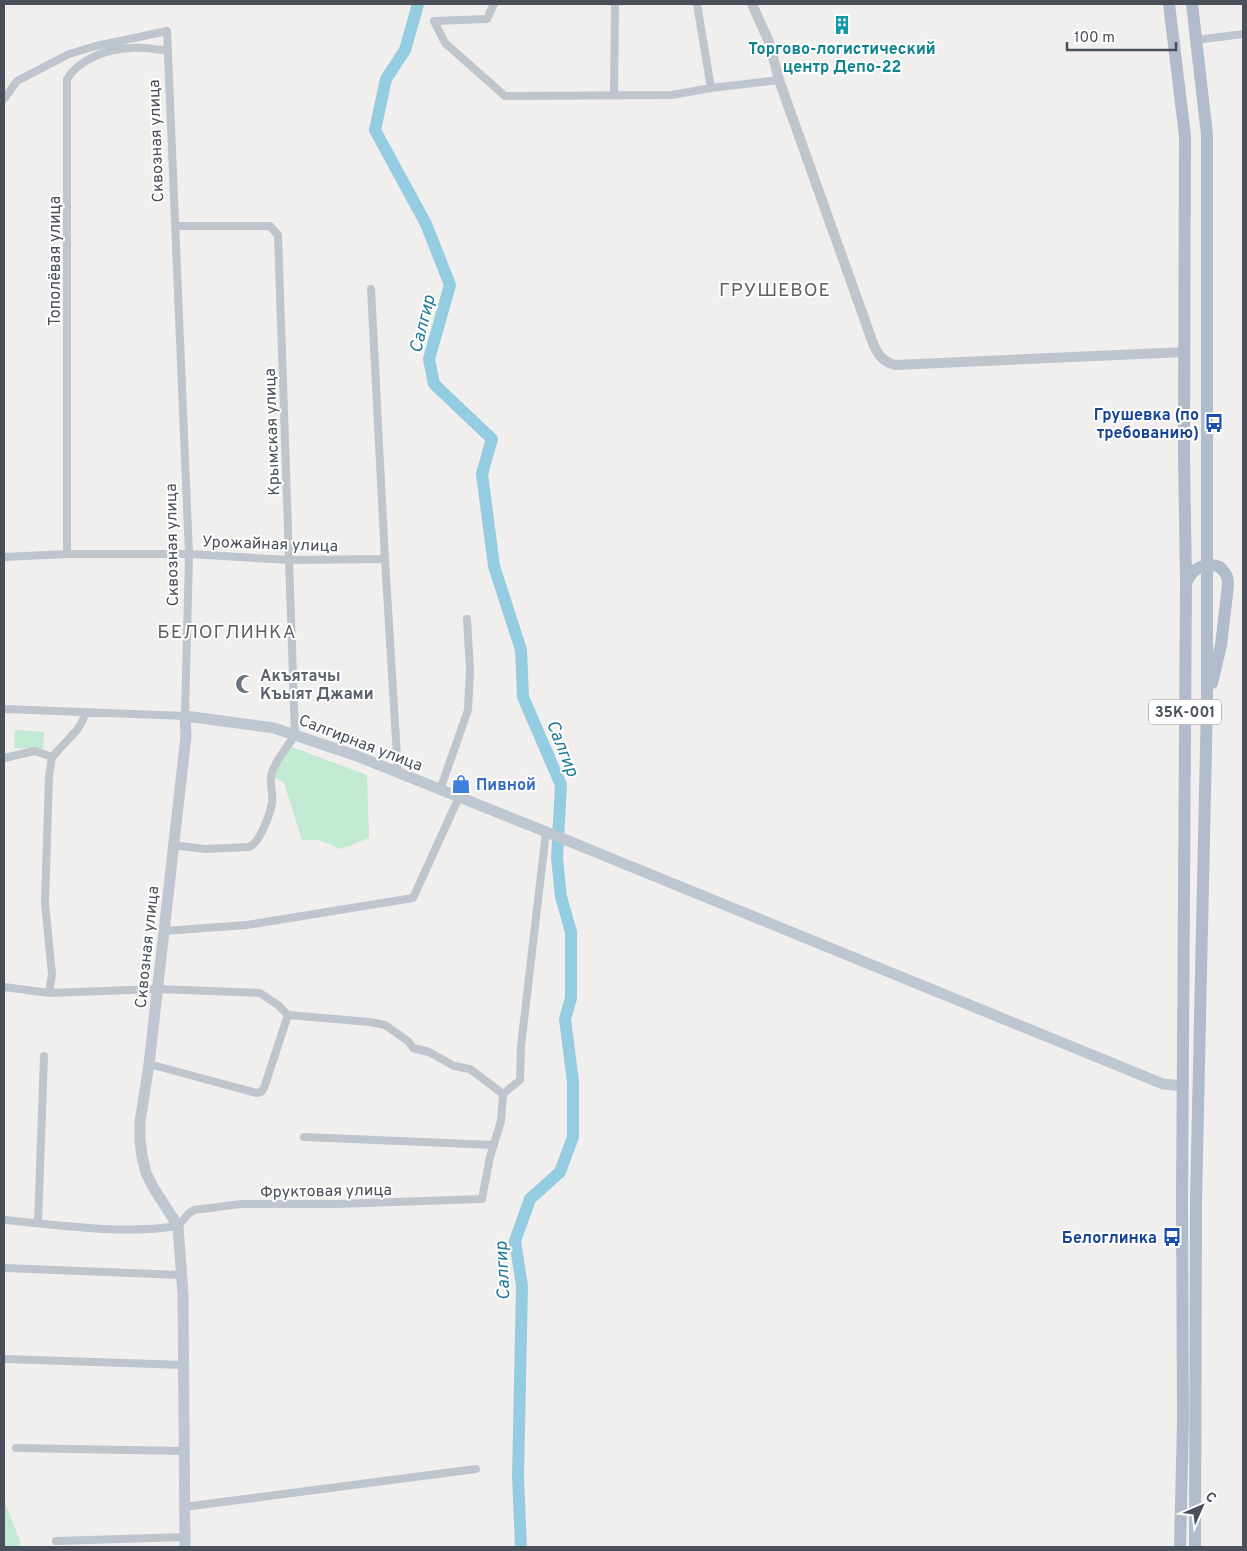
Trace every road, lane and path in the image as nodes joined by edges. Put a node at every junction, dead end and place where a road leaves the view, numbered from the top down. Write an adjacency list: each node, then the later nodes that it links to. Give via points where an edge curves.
1 (494, 4): 12 (street, via 487,19 434,21 445,43 504,96)
2 (615, 4): 12 (street)
3 (697, 4): 11 (street)
4 (752, 4): 10 (street, via 769,42)
5 (1169, 4): 16 (main road, 35К-001, via 1185,136)
6 (1192, 4): 8 (main road)
7 (1243, 34): 8 (street)
8 (1196, 40): 22 (main road, via 1207,135 1206,544)
9 (168, 50): 13 (street, Сквозная улица, via 167,31 69,54 17,81); 14 (street, Сквозная улица); 17 (street, Тополёвая улица, via 132,48 95,55 72,71 67,79)
10 (779, 80): 11 (street); 16 (street, via 874,346 888,363)
11 (711, 88): 12 (street, via 672,95)
12 (614, 96)
13 (4, 99)
14 (175, 226): 18 (street, Сквозная улица); 21 (street, Крымская улица, via 270,226 278,235)
15 (371, 289): 20 (street)
16 (1185, 352): 23 (main road, 35К-001)
17 (67, 554): 18 (street, Урожайная улица); 19 (street, Урожайная улица)
18 (189, 554): 21 (street, Урожайная улица); 28 (street, Сквозная улица)
19 (4, 557)
20 (385, 559): 21 (street, Урожайная улица); 33 (street)
21 (289, 560): 30 (street, Крымская улица)
22 (1211, 565): 23 (main road, via 1194,572); 25 (main road, 35К-001); 25 (main road, via 1226,574 1228,585 1221,645)
23 (1186, 582): 45 (main road, 35К-001)
24 (467, 619): 34 (street, via 468,710)
25 (1207, 702): 63 (main road, 35К-001, via 1196,1192)
26 (4, 709): 27 (street, Салгирная улица); 29 (street)
27 (85, 713): 28 (street, Салгирная улица); 31 (street, via 77,730)
28 (186, 716): 30 (main road, Салгирная улица, via 274,728); 37 (main road, Сквозная улица)
29 (4, 719)
30 (295, 735): 33 (main road, Салгирная улица); 37 (street, via 272,769 269,779 272,801 254,846 205,849)
31 (52, 757): 32 (street, via 35,751); 41 (street, via 45,903 52,974)
32 (4, 758)
33 (398, 773): 34 (main road, Салгирная улица)
34 (440, 790): 35 (main road, Салгирная улица)
35 (459, 797): 36 (main road, Салгирная улица); 38 (street, via 413,898 247,925)
36 (547, 832): 45 (main road, Салгирная улица, via 1163,1084); 46 (street, via 521,1046 520,1080)
37 (173, 845): 38 (main road, Сквозная улица)
38 (164, 931): 40 (main road, Сквозная улица)
39 (4, 988): 41 (street)
40 (157, 989): 41 (street); 42 (street, via 260,993); 44 (main road, Сквозная улица)
41 (49, 993)
42 (288, 1015): 44 (street, via 261,1092); 46 (street, via 385,1025 413,1048 429,1052 454,1066 470,1069)
43 (44, 1056): 50 (street)
44 (149, 1064): 51 (main road, Сквозная улица, via 140,1122 142,1156 153,1187)
45 (1183, 1086): 62 (main road, 35К-001)
46 (502, 1094): 48 (street, via 501,1121)
47 (304, 1137): 48 (street)
48 (494, 1146): 51 (street, Фруктовая улица, via 482,1199 241,1204 194,1210)
49 (4, 1220): 50 (street)
50 (38, 1223): 51 (street, via 110,1230 154,1230)
51 (178, 1226): 53 (main road)
52 (4, 1268): 53 (street)
53 (181, 1275): 55 (main road)
54 (4, 1359): 55 (street)
55 (184, 1365): 57 (main road)
56 (16, 1448): 57 (street)
57 (184, 1450): 59 (main road)
58 (476, 1469): 59 (street)
59 (184, 1507): 61 (main road)
60 (56, 1541): 61 (street)
61 (185, 1542)
62 (1180, 1547)
63 (1195, 1547)

